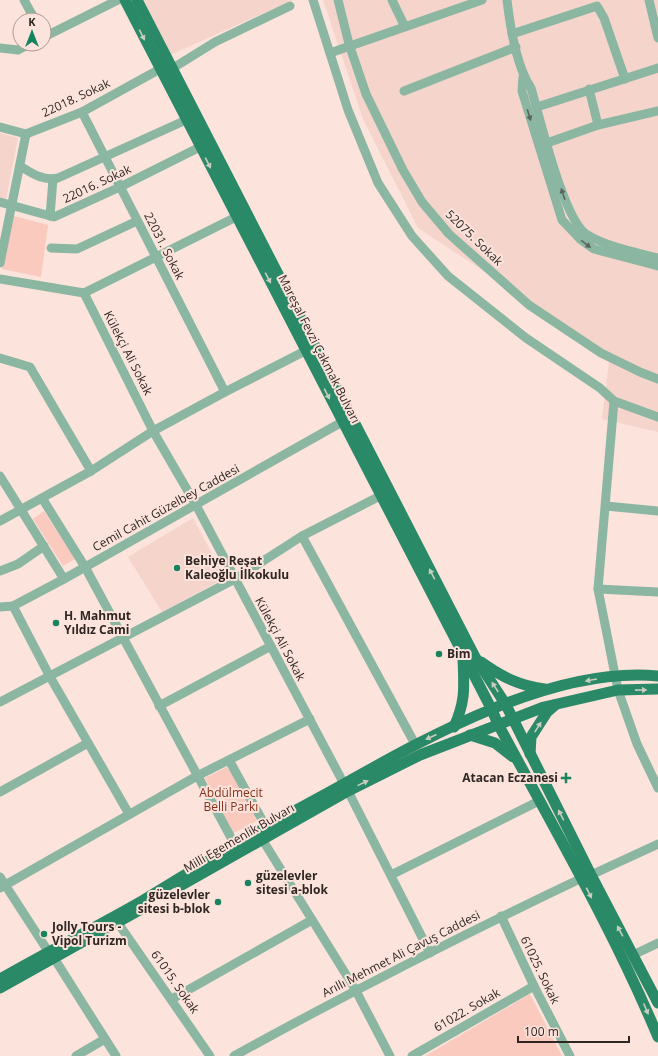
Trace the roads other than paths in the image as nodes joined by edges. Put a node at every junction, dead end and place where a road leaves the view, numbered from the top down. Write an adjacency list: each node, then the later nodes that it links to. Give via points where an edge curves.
1 (24, 0): 12 (street)
2 (118, 0): 15 (street)
3 (125, 0): 25 (main road, Mareşal Fevzi Çakmak Bulvarı, one-way to 25)
4 (137, 0): 23 (main road)
5 (313, 0): 22 (street)
6 (338, 0): 18 (street, 52075. Sokak)
7 (392, 0): 14 (street)
8 (482, 0): 14 (street)
9 (507, 0): 16 (street)
10 (649, 0): 13 (street)
11 (290, 6): 23 (street, via 215,42)
12 (31, 12)
13 (657, 26): 17 (street)
14 (405, 27): 18 (street)
15 (52, 33)
16 (512, 34): 19 (street); 27 (street, via 597,6 604,18)
17 (658, 38)
18 (351, 47): 22 (street); 57 (street, 52075. Sokak, via 366,94 403,170 422,202 449,234 529,305 567,332 601,353)
19 (516, 47): 26 (street); 29 (street)
20 (0, 48): 21 (street)
21 (12, 49)
22 (330, 53): 59 (street, via 348,110 378,183 412,236 448,276 526,338 600,388)
23 (173, 68): 85 (main road, one-way to 23)
24 (658, 68): 27 (street)
25 (160, 69): 32 (street, 22018. Sokak); 33 (main road, Mareşal Fevzi Çakmak Bulvarı)
26 (523, 77): 30 (street, via 531,88); 52 (street, one-way to 52, via 522,91 562,220 594,249)
27 (625, 79): 28 (street)
28 (589, 89): 30 (street); 34 (street)
29 (404, 91)
30 (537, 107): 37 (street)
31 (658, 111): 34 (street)
32 (82, 112): 36 (street, 22018. Sokak); 39 (street, 22031. Sokak)
33 (186, 120): 38 (main road, Mareşal Fevzi Çakmak Bulvarı); 39 (street)
34 (598, 125): 37 (street)
35 (0, 127): 36 (street)
36 (26, 134): 40 (street)
37 (547, 143): 50 (street, one-way to 37, via 617,247 585,233 567,205)
38 (200, 147): 42 (street, 22016. Sokak); 46 (main road, Mareşal Fevzi Çakmak Bulvarı, one-way to 46)
39 (105, 158): 41 (street); 42 (street, 22031. Sokak)
40 (20, 166): 41 (street, via 39,177); 44 (street)
41 (53, 179): 45 (street)
42 (120, 187): 45 (street, 22016. Sokak, via 54,217); 47 (street, 22031. Sokak)
43 (0, 202): 44 (street)
44 (12, 205): 45 (street); 51 (street)
45 (50, 216)
46 (236, 217): 49 (street); 55 (main road, Mareşal Fevzi Çakmak Bulvarı, one-way to 55)
47 (137, 221): 48 (street, via 77,249); 49 (street, 22031. Sokak)
48 (51, 248)
49 (156, 257): 54 (street); 58 (street, 22031. Sokak)
50 (658, 258)
51 (0, 262)
52 (658, 266)
53 (0, 279): 54 (street)
54 (84, 293): 62 (street, Külekçi Ali Sokak)
55 (305, 351): 58 (street); 61 (main road, Mareşal Fevzi Çakmak Bulvarı, one-way to 61)
56 (0, 358): 63 (street, via 30,367)
57 (658, 379)
58 (225, 392): 62 (street)
59 (614, 401): 60 (street); 68 (street)
60 (658, 417)
61 (342, 422): 65 (main road, Mareşal Fevzi Çakmak Bulvarı); 67 (street, Cemil Cahit Güzelbey Caddesi)
62 (153, 431): 63 (street); 67 (street, Külekçi Ali Sokak)
63 (91, 471): 66 (street)
64 (0, 476): 69 (street)
65 (380, 496): 72 (street); 84 (main road, Mareşal Fevzi Çakmak Bulvarı)
66 (42, 498): 69 (street); 74 (street)
67 (196, 505): 74 (street, Cemil Cahit Güzelbey Caddesi); 77 (street, Külekçi Ali Sokak)
68 (606, 506): 70 (street); 78 (street)
69 (21, 510): 71 (street); 73 (street)
70 (658, 511)
71 (0, 520)
72 (302, 536): 77 (street); 103 (street)
73 (44, 546): 75 (street, via 18,564); 76 (street)
74 (85, 567): 76 (street, Cemil Cahit Güzelbey Caddesi); 82 (street)
75 (0, 571)
76 (64, 579): 80 (street, Cemil Cahit Güzelbey Caddesi)
77 (235, 579): 82 (street); 83 (street, Külekçi Ali Sokak)
78 (598, 589): 79 (street); 87 (street)
79 (658, 592)
80 (13, 606): 81 (street, Cemil Cahit Güzelbey Caddesi); 86 (street)
81 (0, 607)
82 (123, 638): 86 (street); 95 (street)
83 (271, 646): 95 (street); 97 (street, Külekçi Ali Sokak)
84 (463, 656): 96 (main road, Mareşal Fevzi Çakmak Bulvarı); 100 (main road, via 465,694)
85 (475, 657): 89 (main road, via 501,676 533,687); 94 (main road, one-way to 85)
86 (49, 675): 92 (street); 102 (street)
87 (615, 676): 88 (main road); 89 (main road, one-way to 89); 90 (street)
88 (658, 676)
89 (548, 689): 94 (main road, Milli Egemenlik Bulvarı)
90 (618, 690): 91 (main road, Milli Egemenlik Bulvarı, one-way to 91); 93 (main road, Milli Egemenlik Bulvarı); 109 (street, via 637,744)
91 (658, 690)
92 (0, 702)
93 (556, 704): 98 (main road, Milli Egemenlik Bulvarı); 104 (main road, one-way to 93, via 531,737 547,712)
94 (506, 705): 96 (main road, Milli Egemenlik Bulvarı); 98 (main road)
95 (159, 706): 107 (street)
96 (492, 710): 99 (main road, Mareşal Fevzi Çakmak Bulvarı); 100 (main road, Milli Egemenlik Bulvarı)
97 (310, 720): 105 (street); 108 (street, Külekçi Ali Sokak)
98 (512, 720): 99 (main road, Milli Egemenlik Bulvarı); 104 (main road)
99 (498, 724): 101 (main road, Milli Egemenlik Bulvarı); 106 (main road, Mareşal Fevzi Çakmak Bulvarı)
100 (454, 727): 103 (main road, Milli Egemenlik Bulvarı, one-way to 103)
101 (470, 735): 106 (main road, via 495,743); 108 (main road, Milli Egemenlik Bulvarı, one-way to 101)
102 (88, 744): 110 (street); 112 (street)
103 (415, 744): 108 (main road, Milli Egemenlik Bulvarı)
104 (530, 755): 118 (main road, one-way to 104)
105 (229, 760): 107 (street); 113 (street)
106 (517, 760): 111 (main road, Mareşal Fevzi Çakmak Bulvarı)
107 (197, 776): 112 (street); 116 (street)
108 (346, 787): 113 (main road, Milli Egemenlik Bulvarı); 114 (main road, Milli Egemenlik Bulvarı); 117 (street, Külekçi Ali Sokak)
109 (658, 788)
110 (0, 792)
111 (539, 801): 117 (street); 118 (main road, Mareşal Fevzi Çakmak Bulvarı)
112 (129, 814): 119 (street)
113 (266, 827): 116 (main road, Milli Egemenlik Bulvarı)
114 (262, 839): 121 (street); 122 (main road, Milli Egemenlik Bulvarı)
115 (658, 844): 118 (street, Arıllı Mehmet Ali Çavuş Caddesi)
116 (235, 845): 125 (main road, Milli Egemenlik Bulvarı)
117 (391, 875): 124 (street, Külekçi Ali Sokak)
118 (586, 877): 120 (street, Arıllı Mehmet Ali Çavuş Caddesi); 126 (main road, one-way to 118); 133 (main road, one-way to 133)
119 (2, 883): 125 (street)
120 (501, 916): 124 (street, Arıllı Mehmet Ali Çavuş Caddesi); 128 (street, 61025. Sokak)
121 (312, 920): 130 (street); 131 (street)
122 (118, 923): 125 (main road, Milli Egemenlik Bulvarı); 131 (street, 61015. Sokak)
123 (658, 942): 126 (street)
124 (430, 953): 130 (street, Arıllı Mehmet Ali Çavuş Caddesi)
125 (51, 955): 127 (main road, Milli Egemenlik Bulvarı); 129 (main road, Milli Egemenlik Bulvarı); 134 (street)
126 (633, 955): 132 (main road)
127 (0, 979)
128 (534, 986): 141 (street, 61022. Sokak); 142 (street, 61025. Sokak)
129 (0, 988)
130 (355, 989): 135 (street, Arıllı Mehmet Ali Çavuş Caddesi); 140 (street)
131 (172, 999): 138 (street, 61015. Sokak)
132 (658, 1002)
133 (658, 1037)
134 (105, 1039): 136 (street); 137 (street)
135 (251, 1052): 139 (street, Arıllı Mehmet Ali Çavuş Caddesi)
136 (76, 1056)
137 (116, 1056)
138 (210, 1056)
139 (234, 1056)
140 (390, 1056)
141 (412, 1056)
142 (570, 1056)

